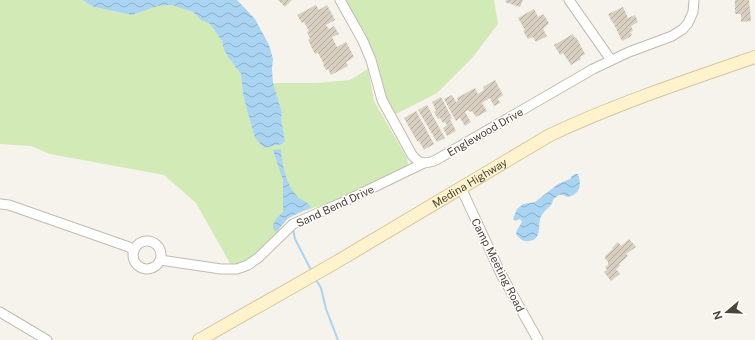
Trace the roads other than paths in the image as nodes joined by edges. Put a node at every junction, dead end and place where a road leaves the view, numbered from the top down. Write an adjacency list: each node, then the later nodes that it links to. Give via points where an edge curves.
1 (340, 0): 6 (street, via 371,60 382,100 412,155 417,161)
2 (569, 0): 5 (street)
3 (694, 0): 5 (street, Englewood Drive, via 693,12 682,29 672,36)
4 (755, 57): 7 (main road, Medina Highway, via 643,95 585,119 550,136)
5 (611, 60): 6 (street, Englewood Drive, via 436,160)
6 (424, 163): 10 (street, Sand Bend Drive, via 293,224 253,262 237,269)
7 (461, 188): 13 (main road, Medina Highway); 14 (street, Camp Meeting Road, via 501,274)
8 (0, 204): 9 (street, via 65,224)
9 (134, 251): 10 (street, via 135,261 141,267 150,268); 10 (street, via 142,241 151,241 159,246)
10 (160, 260)
11 (0, 312): 12 (street)
12 (47, 340)
13 (199, 340)
14 (538, 340)

